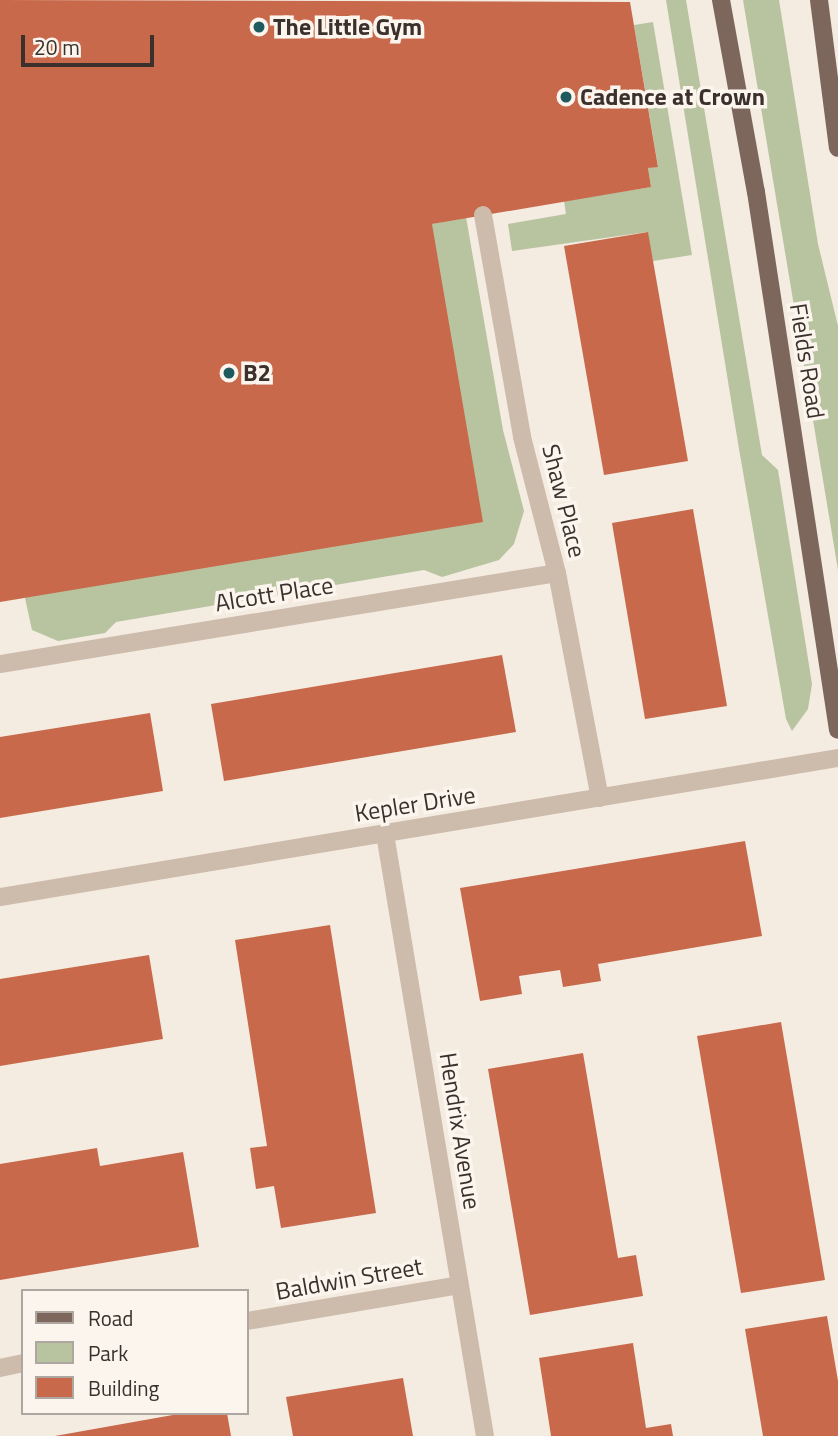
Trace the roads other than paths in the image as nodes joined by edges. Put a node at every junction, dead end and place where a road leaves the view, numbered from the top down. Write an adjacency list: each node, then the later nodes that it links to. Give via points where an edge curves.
1 (721, 0): 7 (main road, Fields Road, via 756,192)
2 (819, 0): 3 (main road)
3 (838, 148)
4 (483, 215): 5 (street, Shaw Place, via 522,438)
5 (557, 573): 6 (street, Alcott Place); 9 (street, Shaw Place)
6 (0, 664)
7 (838, 730)
8 (838, 758): 9 (street, Kepler Drive)
9 (600, 798): 10 (street, Kepler Drive)
10 (385, 834): 11 (street, Kepler Drive); 12 (street, Hendrix Avenue)
11 (0, 897)
12 (459, 1284): 13 (street, Baldwin Street); 16 (street, Hendrix Avenue)
13 (248, 1321)
14 (21, 1363): 15 (street)
15 (0, 1368)
16 (485, 1436)

